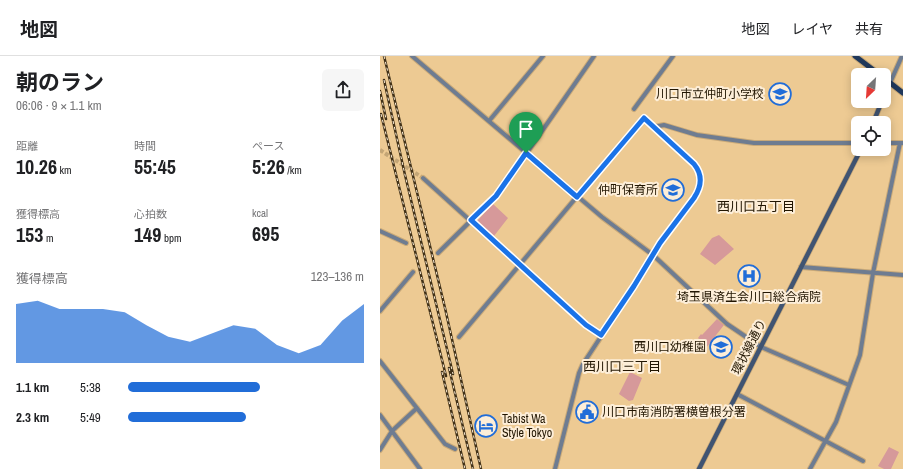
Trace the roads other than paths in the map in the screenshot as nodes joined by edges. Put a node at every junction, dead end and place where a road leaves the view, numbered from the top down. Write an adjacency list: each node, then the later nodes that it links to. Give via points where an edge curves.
1 (412, 56): 12 (street)
2 (543, 56): 12 (street)
3 (594, 56): 16 (street)
4 (673, 56): 11 (street)
5 (855, 56): 7 (main road)
6 (902, 56): 8 (street)
7 (871, 68)
8 (891, 81)
9 (891, 84): 10 (main road)
10 (903, 92)
11 (634, 109)
12 (489, 121): 16 (street)
13 (654, 127): 14 (street, via 668,126 697,135 754,143); 19 (street, via 644,118); 24 (street, via 699,170 701,184 694,198)
14 (851, 143)
15 (901, 143): 28 (street)
16 (526, 153): 19 (street); 20 (street, via 496,196)
17 (857, 156): 26 (main road, 環状線通り)
18 (423, 178): 20 (street)
19 (577, 197): 24 (street); 25 (street)
20 (471, 220): 23 (street); 25 (street)
21 (380, 231): 22 (street)
22 (406, 243)
23 (438, 253)
24 (652, 255): 31 (street); 33 (street, via 727,324)
25 (520, 265): 31 (street, via 586,325); 32 (street)
26 (801, 267): 28 (street); 33 (main road, 環状線通り)
27 (413, 272): 30 (street)
28 (873, 273): 29 (street); 35 (street, via 860,355)
29 (903, 276)
30 (380, 311)
31 (601, 335): 45 (street, via 579,373)
32 (459, 337)
33 (761, 347): 35 (street); 36 (main road, 環状線通り)
34 (380, 361): 37 (street)
35 (850, 385): 40 (street)
36 (736, 394): 40 (street); 46 (main road, 環状線通り)
37 (417, 408): 39 (street); 42 (street, via 445,444)
38 (380, 415): 39 (street)
39 (392, 431): 41 (street); 44 (street)
40 (826, 441): 43 (street); 47 (street)
41 (380, 450)
42 (455, 450)
43 (863, 461)
44 (420, 469)
45 (555, 469)
46 (699, 469)
47 (810, 469)

